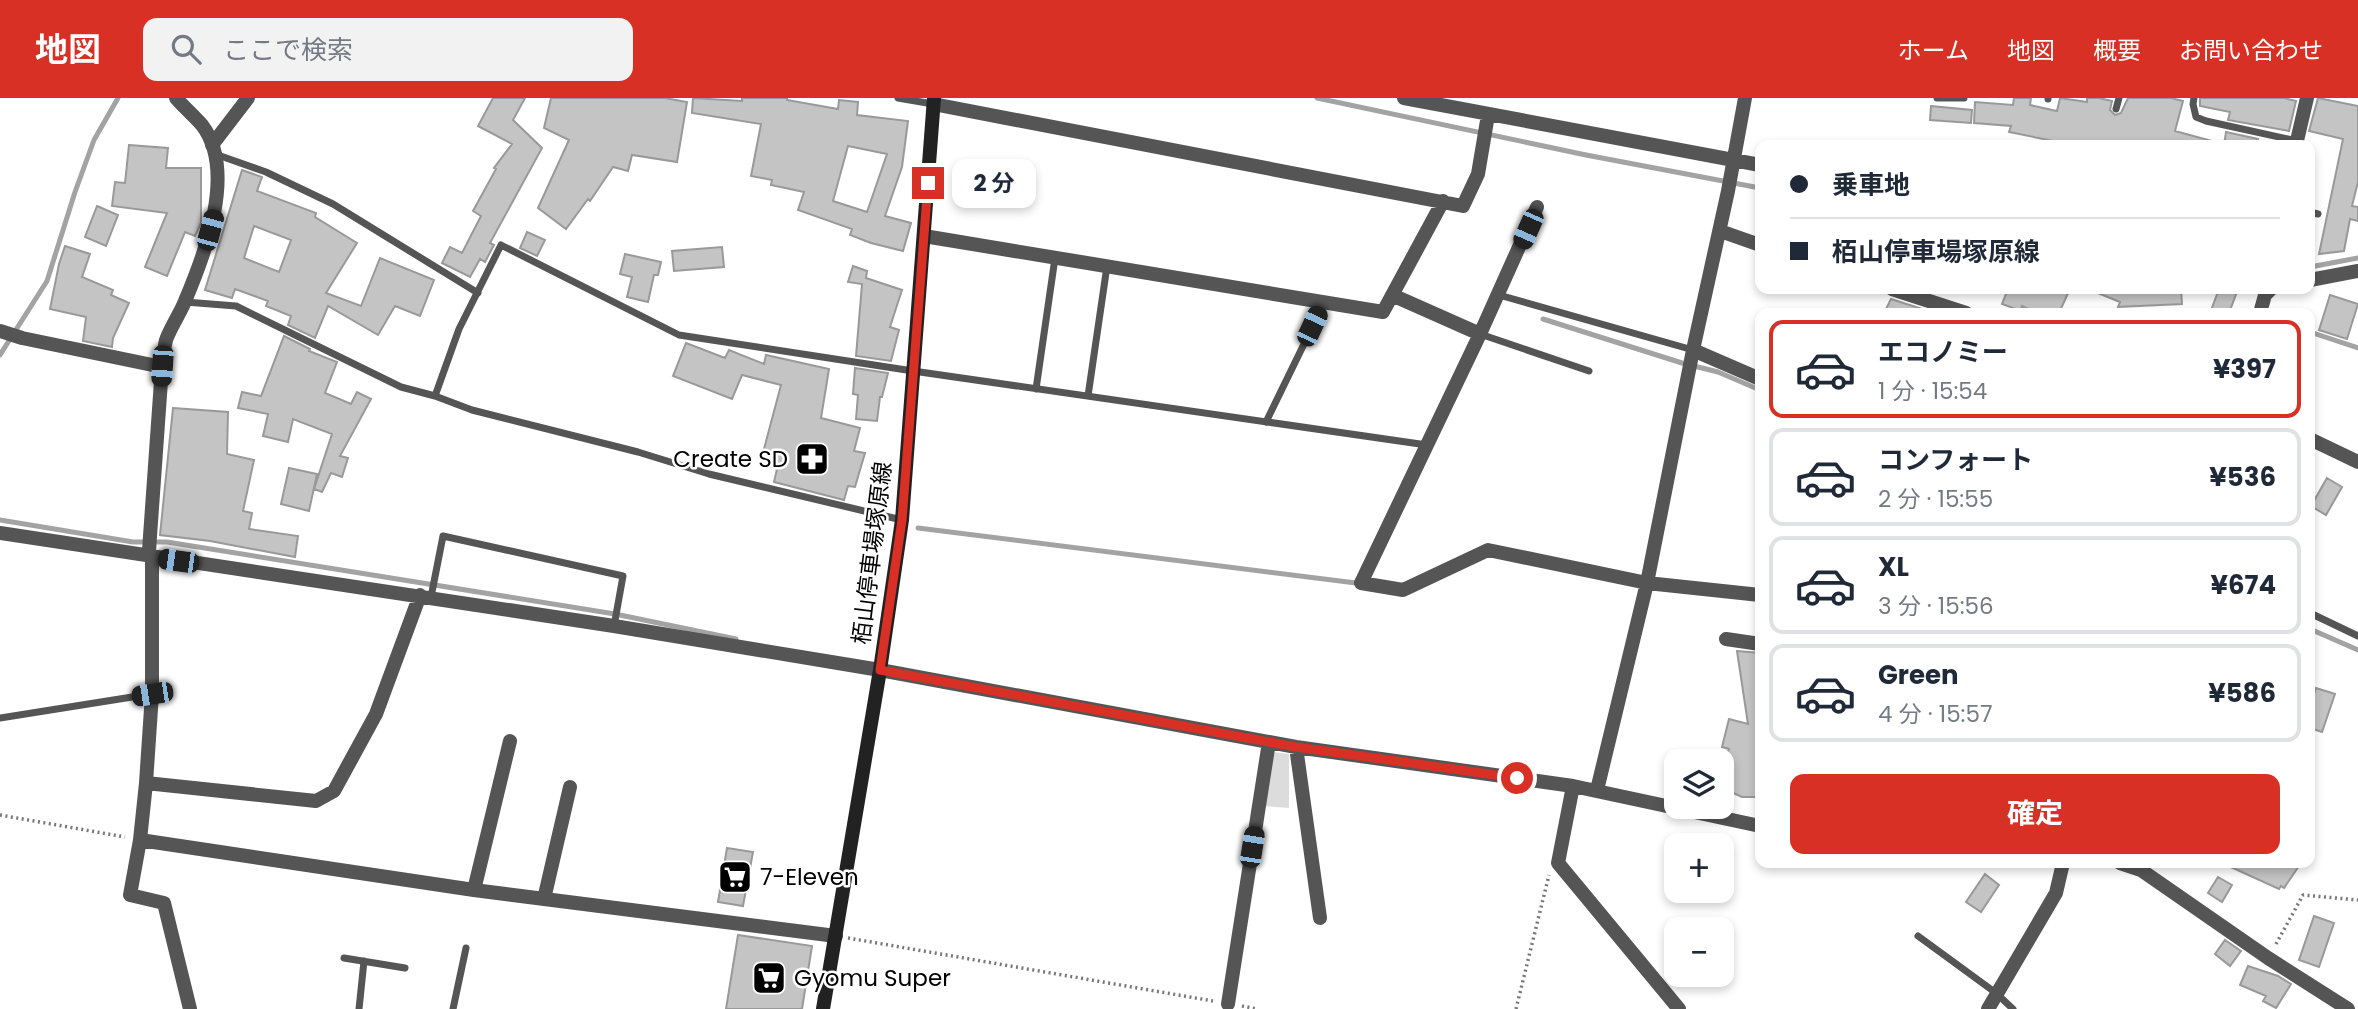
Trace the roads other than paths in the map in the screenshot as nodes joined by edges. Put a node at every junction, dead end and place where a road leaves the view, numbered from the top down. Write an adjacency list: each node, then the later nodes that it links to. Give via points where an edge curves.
1 (176, 98): 16 (street, via 203,126)
2 (248, 98): 16 (street)
3 (898, 98): 11 (lane)
4 (1404, 98): 13 (street)
5 (1745, 98): 17 (street)
6 (1937, 98): 7 (lane)
7 (1964, 98)
8 (2119, 98): 12 (lane)
9 (2194, 98): 14 (lane, via 2196,117)
10 (2307, 98): 15 (street)
11 (934, 101): 19 (street); 22 (main road, 栢山停車場塚原線)
12 (2116, 109)
13 (1488, 115): 17 (street); 19 (street, via 1478,174 1463,206)
14 (2285, 140)
15 (2298, 140)
16 (214, 149): 28 (lane, via 333,204); 32 (street, via 215,208)
17 (1734, 160): 18 (street); 21 (street)
18 (1755, 164)
19 (1444, 201): 30 (street)
20 (1537, 207): 31 (street)
21 (1720, 231): 23 (street); 37 (street)
22 (924, 236): 24 (street); 39 (main road, 栢山停車場塚原線)
23 (1755, 243)
24 (1055, 258): 25 (street); 42 (lane)
25 (1107, 266): 33 (street); 44 (lane)
26 (2358, 271): 27 (street)
27 (2315, 279)
28 (478, 293): 39 (lane, via 501,245 679,335); 43 (lane, via 459,329)
29 (1907, 294): 34 (street)
30 (1392, 295): 33 (street, via 1382,312); 36 (street)
31 (1499, 295): 36 (street); 37 (lane)
32 (185, 302): 38 (street, via 166,340); 43 (lane, via 236,306 401,387)
33 (1324, 302): 45 (lane)
34 (1951, 308)
35 (0, 331): 38 (street)
36 (1480, 334): 40 (lane); 47 (street)
37 (1693, 351): 41 (street); 52 (street)
38 (162, 366): 51 (street)
39 (913, 371): 42 (lane); 49 (main road, 栢山停車場塚原線)
40 (1589, 371)
41 (1755, 377)
42 (1036, 389): 44 (lane)
43 (435, 396): 49 (lane, via 709,474)
44 (1088, 396): 45 (lane)
45 (1266, 422): 47 (lane)
46 (2315, 442): 48 (street)
47 (1426, 444): 52 (street, via 1361,583 1403,590 1489,550)
48 (2358, 463)
49 (902, 520): 60 (main road, 栢山停車場塚原線)
50 (0, 533): 51 (street)
51 (150, 554): 54 (street); 61 (street)
52 (1647, 583): 53 (street); 69 (street)
53 (1755, 594)
54 (426, 596): 56 (street); 56 (lane, via 443,536 623,576); 66 (street, via 376,714 334,791 316,801)
55 (2315, 615): 57 (lane)
56 (614, 626): 60 (street)
57 (2358, 635)
58 (1726, 639): 59 (street)
59 (1755, 643)
60 (880, 670): 64 (street); 77 (main road, 栢山停車場塚原線)
61 (152, 694): 62 (lane); 66 (street)
62 (0, 718)
63 (510, 741): 74 (street)
64 (1269, 742): 65 (street); 84 (street)
65 (1296, 747): 67 (street); 76 (street)
66 (146, 783): 71 (street)
67 (1573, 786): 69 (street); 89 (street, via 1558,863)
68 (570, 787): 75 (street)
69 (1597, 790): 70 (street)
70 (1755, 825)
71 (140, 840): 74 (street); 85 (street, via 130,895 164,903)
72 (2062, 868): 83 (street, via 2056,893)
73 (2143, 868): 92 (street)
74 (474, 890): 75 (street)
75 (544, 899): 77 (street)
76 (1320, 918)
77 (836, 936): 88 (main road, 栢山停車場塚原線)
78 (1918, 936): 83 (lane)
79 (466, 948): 87 (lane)
80 (344, 958): 81 (lane)
81 (364, 961): 82 (lane); 86 (lane)
82 (405, 968)
83 (1996, 993): 90 (street); 91 (lane)
84 (1228, 1004)
85 (193, 1009)
86 (359, 1009)
87 (453, 1009)
88 (823, 1009)
89 (1679, 1009)
90 (1988, 1009)
91 (2013, 1009)
92 (2348, 1009)

